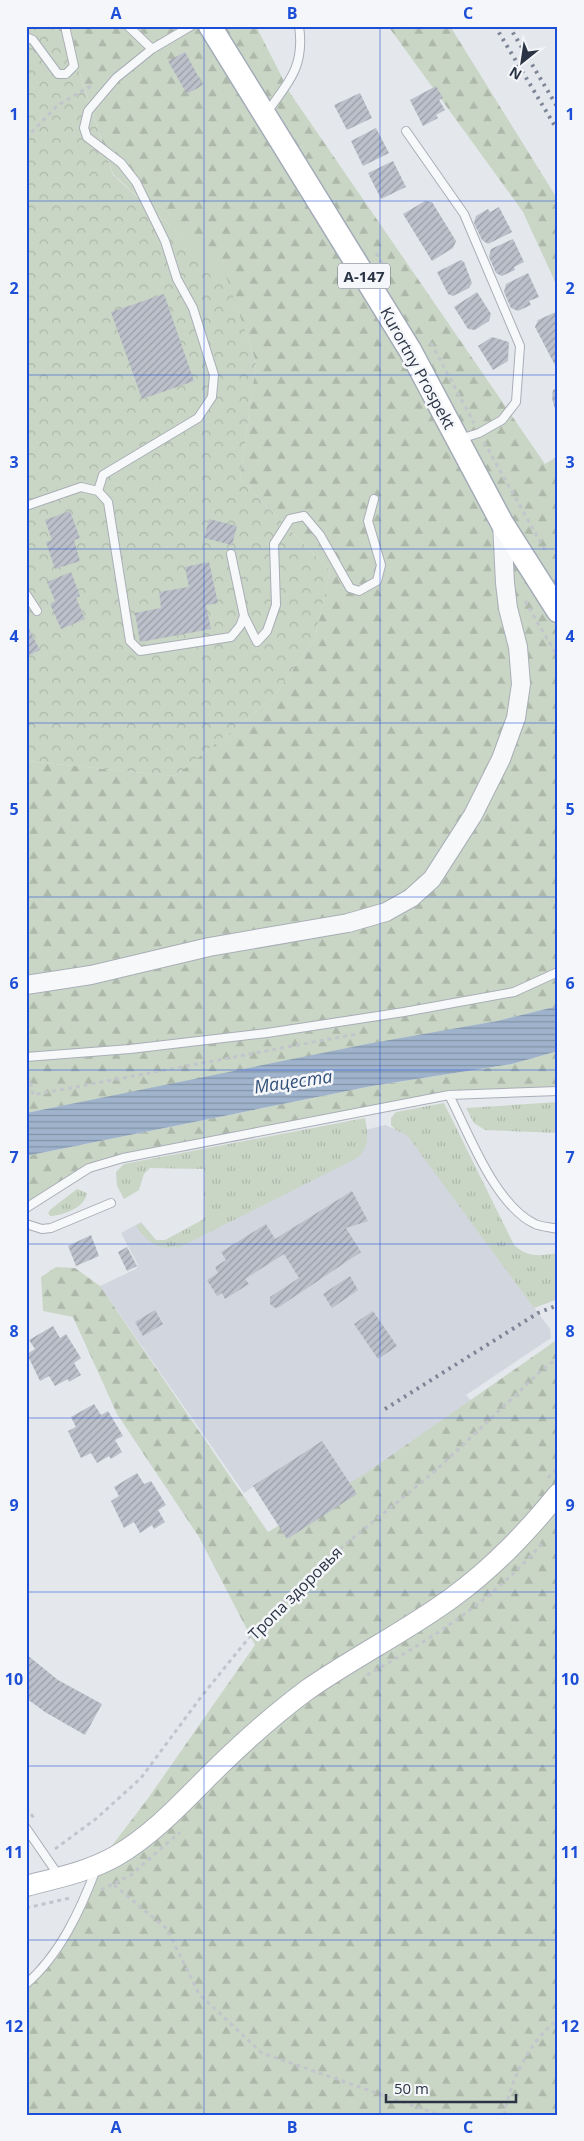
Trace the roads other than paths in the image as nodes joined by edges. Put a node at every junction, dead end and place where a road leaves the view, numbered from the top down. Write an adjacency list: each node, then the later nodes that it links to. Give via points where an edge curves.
1 (65, 26): 6 (lane, via 74,66 66,74 58,74 33,40)
2 (128, 26): 7 (lane)
3 (191, 26): 7 (lane)
4 (210, 26): 8 (main road, Kurortny Prospekt / А-147)
5 (299, 26): 8 (lane, via 301,43 295,74)
6 (26, 37)
7 (152, 49): 11 (lane, via 116,78 88,111 84,128 87,137 121,163 136,182 165,241 177,279 193,308 214,376 212,398 198,418 103,475)
8 (266, 114): 10 (main road, Kurortny Prospekt / А-147, via 410,350)
9 (406, 131): 10 (lane, via 464,214 520,346 516,402 502,420)
10 (458, 440): 14 (main road, Kurortny Prospekt / А-147)
11 (98, 491): 13 (lane, via 82,488); 19 (lane, via 108,502 130,641 140,651 231,637)
12 (374, 499): 19 (lane, via 368,521 381,565 377,581 359,591 350,588 320,535 304,516 290,519 274,544 276,605 267,631 257,642)
13 (26, 506)
14 (502, 522): 18 (main road, Kurortny Prospekt / А-147); 21 (street, via 505,583 518,647 521,684 516,718 501,759 473,815 432,879 411,898 386,912 348,923 209,947 91,975)
15 (231, 554): 19 (lane)
16 (26, 594): 17 (lane)
17 (37, 611)
18 (558, 611)
19 (244, 616)
20 (558, 972): 22 (lane, via 514,992 404,1012 267,1033)
21 (26, 985)
22 (26, 1057)
23 (558, 1091): 24 (lane)
24 (449, 1095): 26 (lane, via 123,1158 88,1168); 28 (lane, via 496,1187 511,1206 535,1224)
25 (111, 1203): 27 (lane, via 51,1228)
26 (26, 1208)
27 (26, 1224)
28 (558, 1229)
29 (558, 1494): 31 (main road, via 499,1561 452,1598 307,1690 272,1717 152,1831 116,1856)
30 (26, 1828): 32 (lane)
31 (98, 1864): 32 (main road); 34 (lane, via 76,1915 47,1964)
32 (60, 1877): 33 (main road)
33 (26, 1886)
34 (26, 1984)

